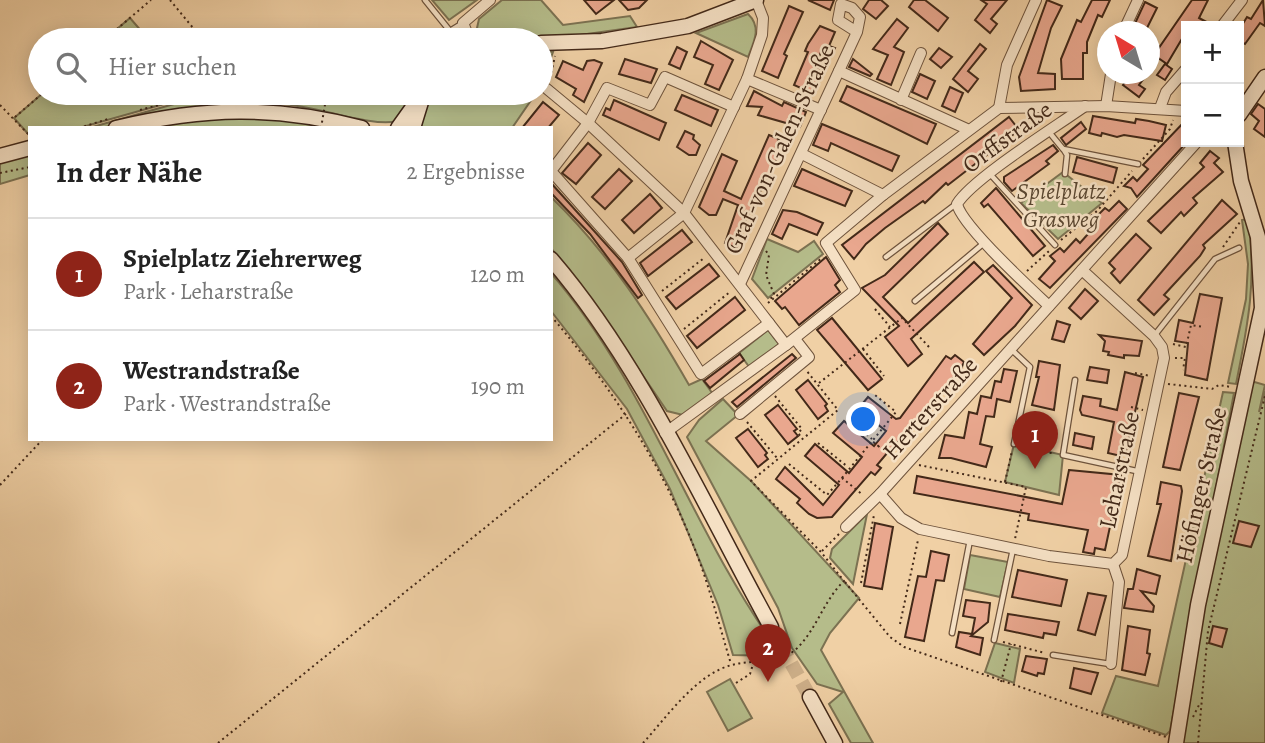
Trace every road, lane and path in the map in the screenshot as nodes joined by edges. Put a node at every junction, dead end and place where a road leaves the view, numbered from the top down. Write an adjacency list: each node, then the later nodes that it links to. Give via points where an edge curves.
1 (151, 0): 12 (path)
2 (170, 0): 13 (path)
3 (425, 0): 14 (lane)
4 (490, 0): 11 (street)
5 (756, 0): 19 (street, via 688,26 602,41); 25 (street, via 763,18 762,36)
6 (1036, 0): 37 (street, via 1007,65)
7 (1138, 0): 9 (street)
8 (1242, 0): 10 (street)
9 (1128, 21)
10 (1226, 21)
11 (463, 23): 15 (lane); 16 (street)
12 (118, 28)
13 (193, 28)
14 (448, 28)
15 (455, 28)
16 (465, 28)
17 (857, 32): 22 (street, Graf-von-Galen-Straße)
18 (553, 43): 19 (street)
19 (559, 43): 21 (path)
20 (921, 53): 28 (street)
21 (553, 66)
22 (839, 71): 28 (street); 40 (street, Graf-von-Galen-Straße)
23 (1181, 75): 38 (street)
24 (1265, 77): 39 (street)
25 (747, 79): 36 (street); 40 (street)
26 (1109, 84): 35 (street)
27 (553, 94): 43 (street)
28 (901, 100): 49 (street)
29 (0, 105): 42 (path)
30 (29, 105): 42 (path)
31 (325, 105): 45 (path, bridge)
32 (414, 105): 47 (street)
33 (420, 105): 48 (street)
34 (1085, 106): 35 (street); 37 (street); 50 (street, Orffstraße)
35 (1106, 106): 38 (street)
36 (734, 107): 43 (street, via 665,77 650,105 607,88); 67 (street)
37 (999, 108): 49 (street)
38 (1160, 108): 41 (street)
39 (1244, 108)
40 (821, 110): 56 (street, Graf-von-Galen-Straße)
41 (1181, 110): 58 (path)
42 (14, 118): 51 (path)
43 (589, 122): 60 (street); 67 (street)
44 (126, 126): 46 (street, via 239,110 313,115)
45 (321, 126)
46 (354, 126)
47 (399, 126)
48 (414, 126)
49 (967, 129): 65 (street)
50 (1049, 132): 55 (lane); 63 (street, Orffstraße)
51 (28, 134)
52 (1192, 147): 80 (street, Herterstraße)
53 (1235, 147): 69 (street, Höfinger Straße, via 1241,181)
54 (28, 149): 57 (street)
55 (1063, 149): 58 (lane); 64 (lane, via 1067,155)
56 (802, 154): 65 (street); 82 (street, Graf-von-Galen-Straße)
57 (0, 156)
58 (1138, 164): 71 (path, via 1097,211)
59 (28, 167): 61 (path)
60 (553, 168)
61 (0, 173)
62 (553, 173): 77 (street)
63 (990, 174): 66 (street, Orffstraße); 71 (lane)
64 (1065, 174)
65 (883, 195): 72 (street)
66 (957, 204): 70 (street); 76 (lane)
67 (684, 213): 75 (street); 77 (street)
68 (1240, 222): 78 (path)
69 (1261, 237): 108 (street, Höfinger Straße, via 1263,292)
70 (985, 242): 81 (street); 84 (lane)
71 (1055, 245): 81 (path)
72 (828, 247): 85 (path); 95 (street, via 855,290)
73 (1239, 248): 78 (lane)
74 (764, 249): 85 (path, via 769,254 766,275 774,294)
75 (713, 250): 82 (street); 83 (path)
76 (886, 257)
77 (628, 258): 83 (street)
78 (1215, 259): 94 (lane)
79 (553, 262): 114 (street, via 587,306)
80 (1082, 270): 86 (street, Herterstraße); 94 (street)
81 (1020, 278): 86 (street)
82 (740, 284): 88 (street); 93 (path)
83 (653, 298): 93 (street)
84 (915, 301)
85 (769, 302): 88 (path)
86 (1049, 306): 98 (street, Herterstraße)
87 (875, 309): 91 (path)
88 (759, 310): 90 (street)
89 (553, 319): 111 (path)
90 (769, 323): 93 (street, via 701,374); 95 (street)
91 (890, 327): 96 (path, via 902,318); 97 (path)
92 (1205, 327): 99 (path, via 1191,325 1186,347 1174,344)
93 (677, 335)
94 (1154, 337): 99 (street)
95 (791, 342): 100 (street, via 809,357); 114 (street)
96 (929, 347)
97 (862, 349): 103 (path); 106 (path)
98 (1012, 349): 119 (lane, Herterstraße, via 1030,367); 125 (street, Herterstraße)
99 (1163, 353): 101 (path, via 1185,358); 105 (street, Leharstraße)
100 (802, 364): 106 (path); 107 (street)
101 (1183, 370)
102 (1135, 373): 105 (path)
103 (884, 376)
104 (1076, 380): 122 (lane)
105 (1160, 381): 108 (path); 127 (street, Leharstraße)
106 (818, 384): 115 (path, via 838,410)
107 (770, 389): 112 (street); 115 (path, via 802,429 798,433)
108 (1246, 389): 153 (street, Höfinger Straße, via 1198,605)
109 (875, 395): 116 (path, via 896,412)
110 (1265, 396): 157 (path, Höfinger Straße, via 1208,631)
111 (626, 414): 149 (path, via 691,538); 154 (path)
112 (740, 414): 123 (path)
113 (849, 421): 116 (path)
114 (665, 433): 142 (street)
115 (803, 438): 123 (path)
116 (872, 440): 120 (path); 126 (path)
117 (41, 441): 130 (path)
118 (818, 443): 126 (path)
119 (1014, 444): 122 (path); 129 (path)
120 (880, 448): 121 (path); 125 (path)
121 (888, 454)
122 (1063, 456): 127 (lane)
123 (777, 459): 137 (path, via 751,481)
124 (789, 464): 128 (path, via 827,495)
125 (908, 464): 129 (path); 131 (street, Herterstraße)
126 (849, 468): 128 (path)
127 (1142, 472): 138 (street, Leharstraße, via 1122,555)
128 (842, 478): 132 (path)
129 (1005, 482): 136 (path, via 1026,487)
130 (0, 485)
131 (883, 498): 132 (street); 134 (street, Leharstraße, via 901,518); 140 (path, via 874,513)
132 (871, 503): 133 (street)
133 (846, 527): 137 (path)
134 (920, 529): 135 (street, Leharstraße); 141 (path)
135 (970, 539): 136 (street, Leharstraße); 143 (lane)
136 (1013, 547): 138 (street, Leharstraße); 144 (lane)
137 (821, 552): 139 (path)
138 (1113, 564): 148 (street, via 1119,582)
139 (844, 581): 147 (path, via 794,651 783,658); 151 (path, via 890,637 904,647)
140 (860, 583)
141 (900, 624)
142 (771, 627)
143 (952, 632)
144 (994, 640): 145 (path)
145 (1011, 644): 146 (path); 151 (path)
146 (1052, 655): 148 (lane)
147 (752, 662): 149 (path); 150 (path, via 750,674)
148 (1111, 664)
149 (731, 665): 155 (path, via 708,677)
150 (736, 683)
151 (1000, 683): 153 (path)
152 (810, 697): 156 (street)
153 (1176, 742)
154 (218, 743)
155 (643, 743)
156 (835, 743)
157 (1198, 743)

